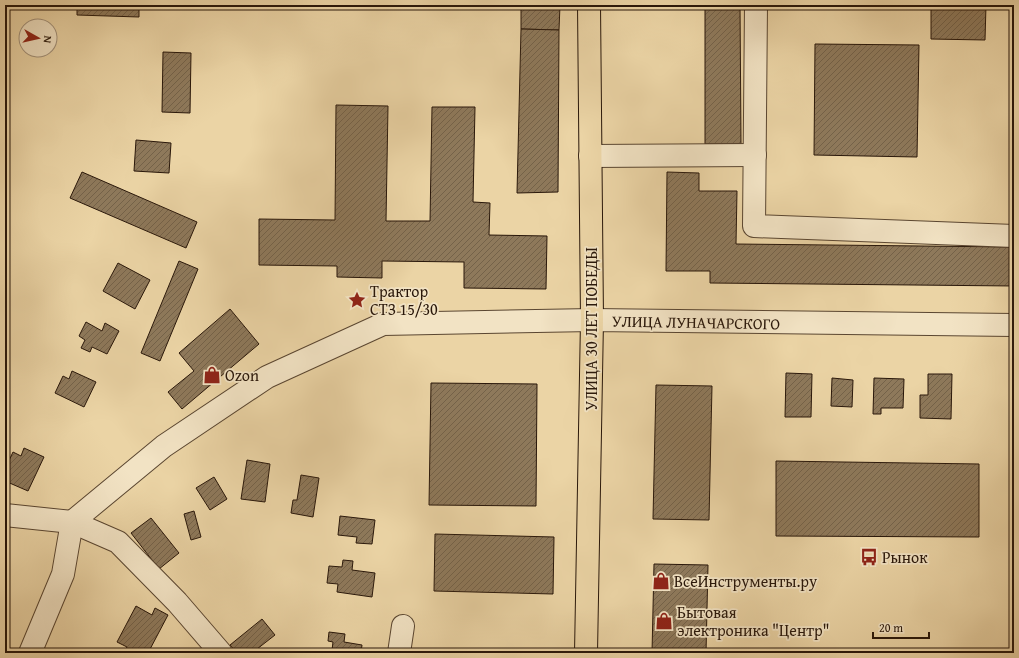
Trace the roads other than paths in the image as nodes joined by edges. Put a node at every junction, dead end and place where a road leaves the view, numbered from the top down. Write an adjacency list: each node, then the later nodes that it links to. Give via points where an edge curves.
1 (589, 5): 4 (main road, УЛИЦА 30 ЛЕТ ПОБЕДЫ)
2 (756, 5): 3 (street)
3 (754, 154): 4 (street); 5 (street, via 754,226)
4 (590, 156): 6 (main road, УЛИЦА 30 ЛЕТ ПОБЕДЫ)
5 (1014, 236)
6 (592, 320): 7 (street, УЛИЦА ЛУНАЧАРСКОГО); 9 (street, УЛИЦА ЛУНАЧАРСКОГО, via 383,324 267,378 164,446); 14 (main road, УЛИЦА 30 ЛЕТ ПОБЕДЫ)
7 (1014, 325)
8 (5, 515): 9 (street)
9 (72, 522): 11 (street, via 63,574); 12 (street, via 118,542 177,602)
10 (403, 626): 13 (street)
11 (30, 653)
12 (221, 653)
13 (399, 653)
14 (586, 653)

